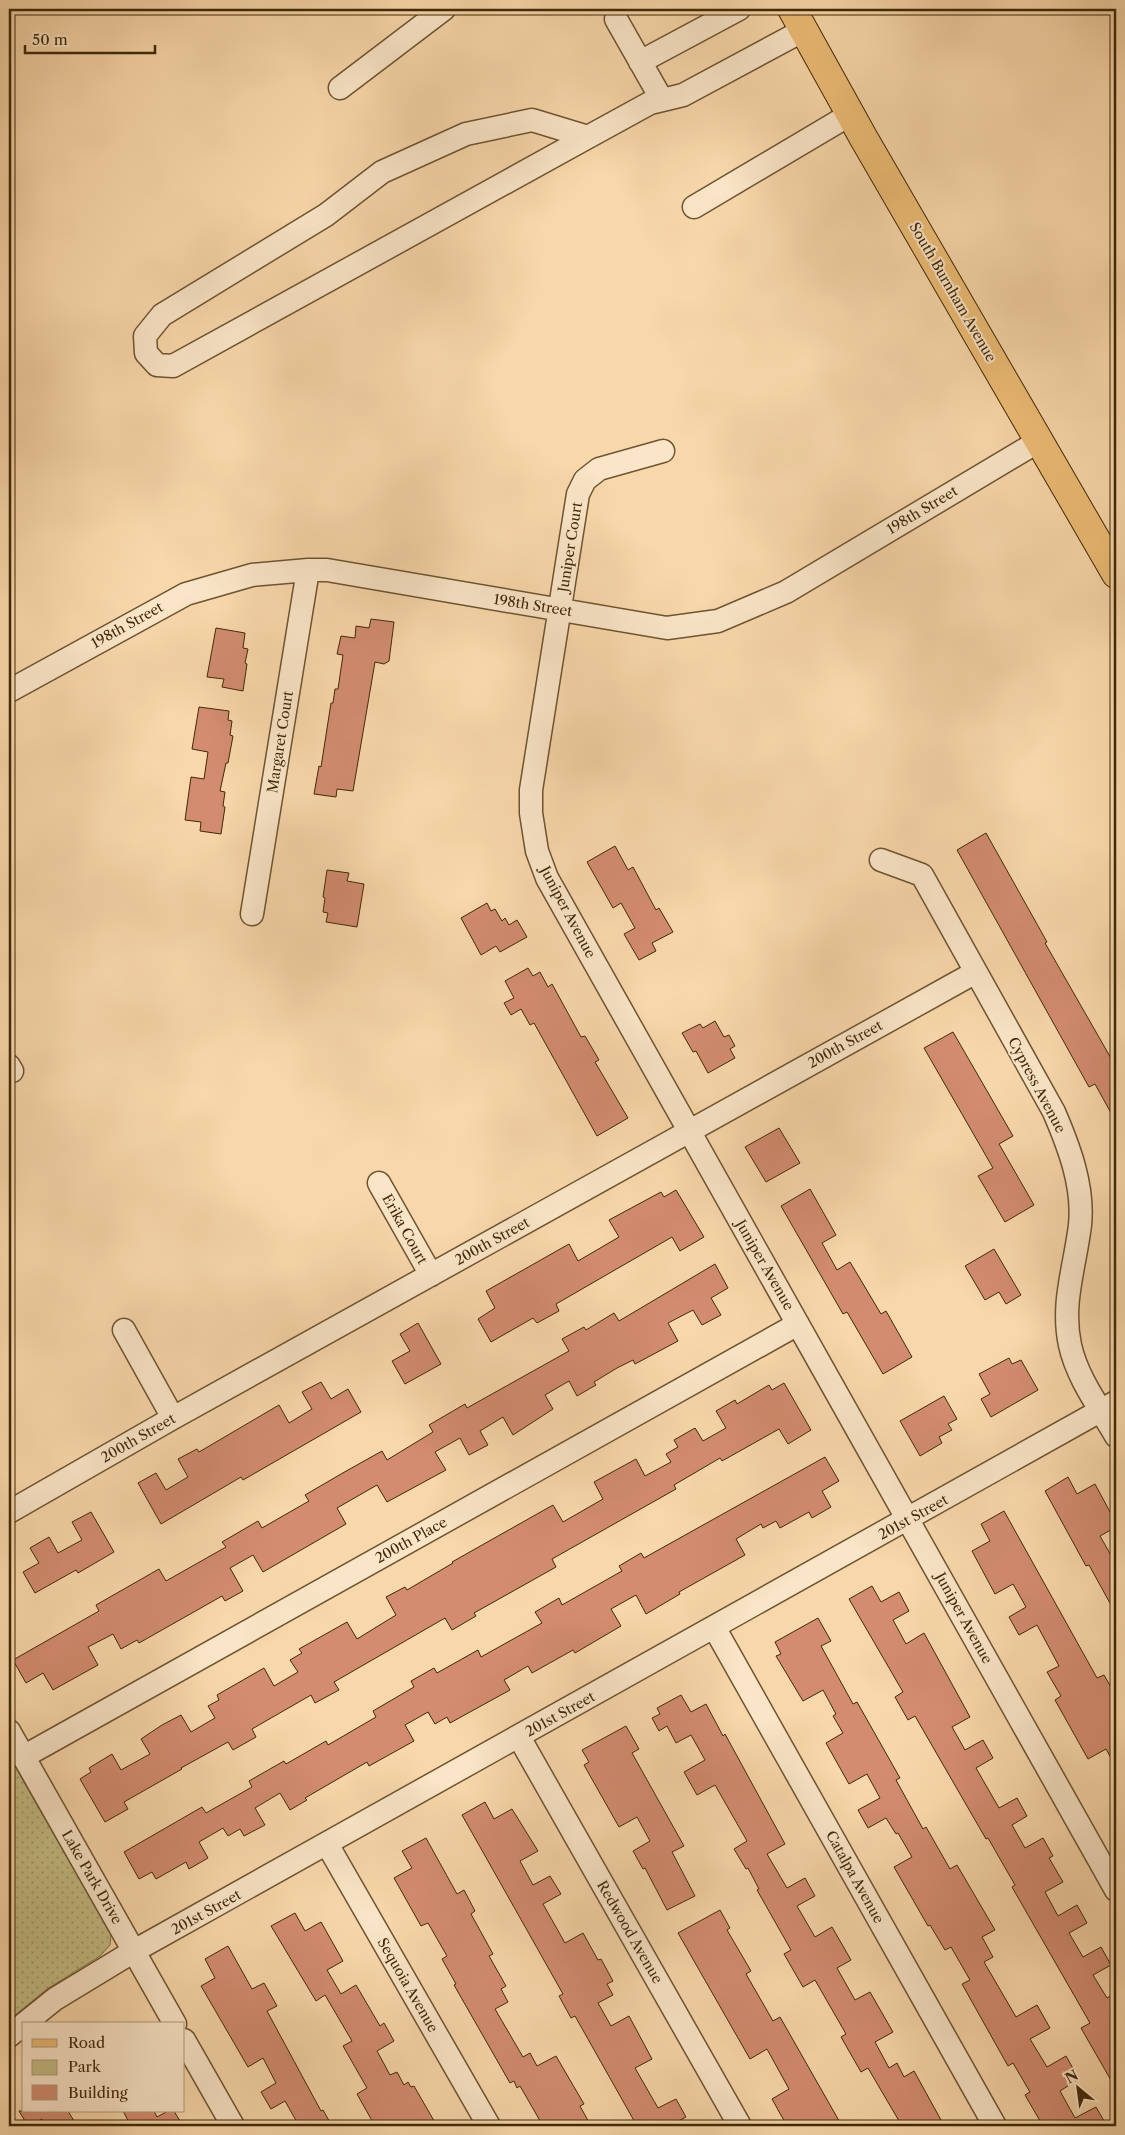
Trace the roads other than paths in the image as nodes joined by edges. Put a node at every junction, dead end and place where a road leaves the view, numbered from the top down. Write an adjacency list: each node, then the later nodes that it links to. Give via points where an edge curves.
1 (444, 9): 6 (street)
2 (740, 9): 5 (street)
3 (616, 19): 5 (street)
4 (798, 19): 7 (street, via 683,95); 8 (main road, South Burnham Avenue)
5 (640, 62): 7 (street)
6 (340, 88)
7 (662, 100): 9 (street, via 650,103)
8 (851, 114): 10 (street); 11 (main road, South Burnham Avenue)
9 (588, 137): 9 (street, via 173,366 158,365 146,353 145,336 162,315 326,215 382,172 466,134 532,120)
10 (694, 208)
11 (1039, 441): 14 (main road, South Burnham Avenue); 15 (street, 198th Street, via 786,592 718,621 667,628)
12 (663, 451): 15 (street, Juniper Court, via 599,469 586,480 578,494)
13 (308, 570): 15 (street, 198th Street, via 327,570); 16 (street, 198th Street, via 252,576 186,594); 18 (street, Margaret Court)
14 (1116, 574)
15 (561, 610): 20 (street, Juniper Avenue, via 533,766 531,812 537,851 547,878)
16 (9, 692)
17 (881, 860): 19 (street, Cypress Avenue, via 922,875)
18 (252, 914)
19 (976, 972): 20 (street, 200th Street); 25 (street, Cypress Avenue, via 1054,1112 1070,1150 1079,1192 1080,1224 1067,1296 1070,1347 1088,1390)
20 (688, 1131): 22 (street, 200th Street); 23 (street, Juniper Avenue)
21 (379, 1183): 22 (street, Erika Court)
22 (431, 1275): 26 (street, 200th Street)
23 (798, 1324): 29 (street, Juniper Avenue); 33 (street, 200th Place)
24 (124, 1330): 26 (street)
25 (1109, 1406): 27 (street, Cypress Avenue); 29 (street, 201st Street)
26 (173, 1418): 28 (street, 200th Street)
27 (1116, 1436)
28 (9, 1512)
29 (908, 1520): 30 (street, 201st Street); 35 (street, Juniper Avenue)
30 (714, 1627): 32 (street, 201st Street); 45 (street, Catalpa Avenue)
31 (9, 1730): 33 (street, Lake Park Drive)
32 (519, 1737): 34 (street, 201st Street); 44 (street, Redwood Avenue)
33 (24, 1757): 36 (street, Lake Park Drive)
34 (327, 1844): 36 (street, 201st Street); 43 (street, Sequoia Avenue)
35 (1116, 1890)
36 (134, 1952): 37 (street, 201st Street, via 55,1999); 38 (street, Lake Park Drive)
37 (26, 2022)
38 (174, 2022)
39 (22, 2026): 40 (street, 201st Street)
40 (9, 2036)
41 (185, 2042): 42 (street)
42 (233, 2126)
43 (489, 2126)
44 (740, 2126)
45 (995, 2126)

